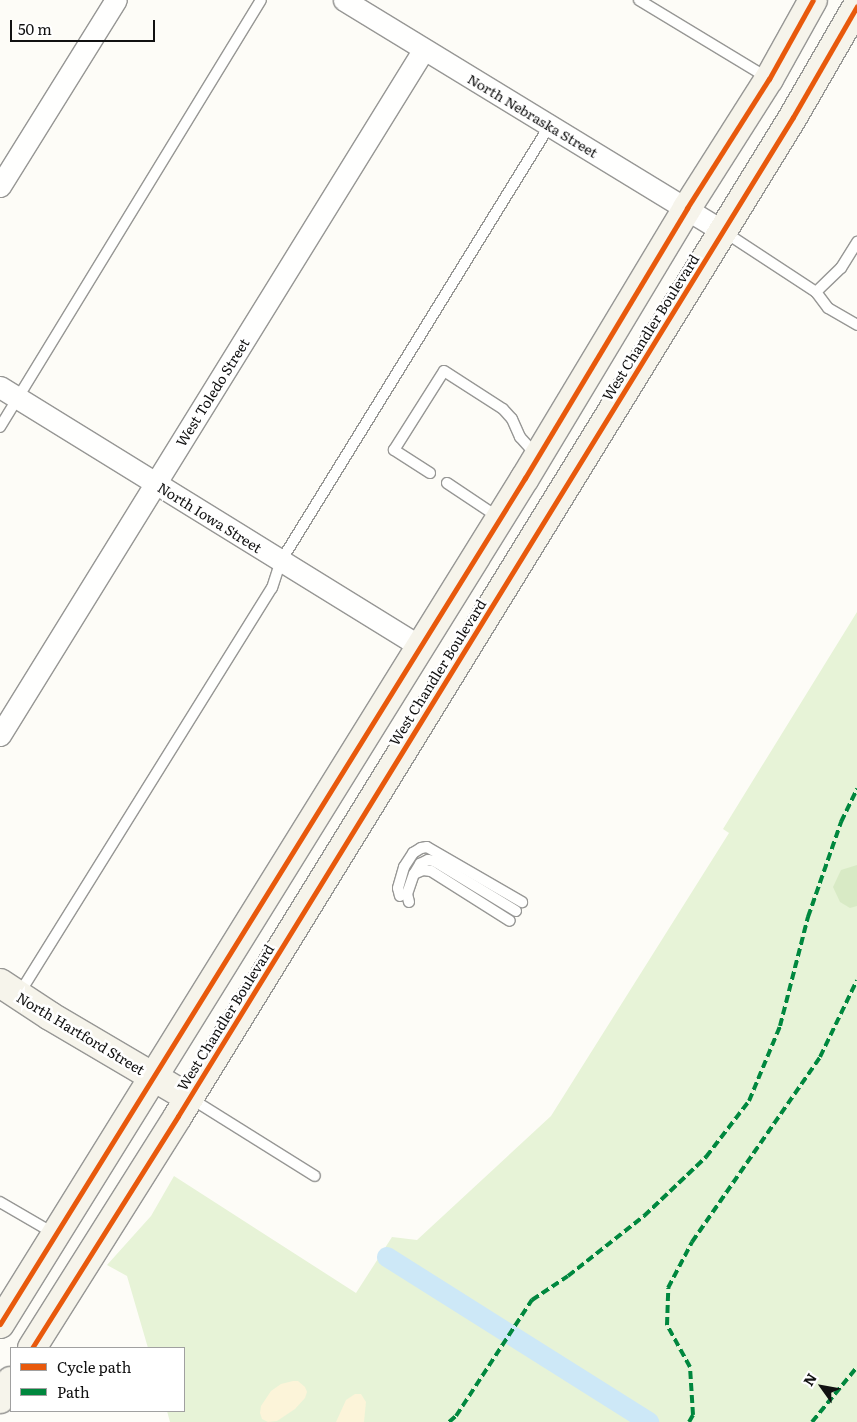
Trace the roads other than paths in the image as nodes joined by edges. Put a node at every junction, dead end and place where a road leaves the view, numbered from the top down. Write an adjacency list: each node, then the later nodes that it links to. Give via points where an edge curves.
1 (116, 0): 10 (street)
2 (261, 0): 16 (lane)
3 (344, 0): 7 (street, North Nebraska Street)
4 (639, 0): 8 (lane)
5 (813, 0): 8 (main road, West Chandler Boulevard)
6 (857, 6): 12 (main road, West Chandler Boulevard)
7 (424, 49): 9 (street, North Nebraska Street); 20 (street, West Toledo Street)
8 (769, 79): 11 (main road, West Chandler Boulevard)
9 (550, 125): 11 (street, North Nebraska Street); 23 (lane)
10 (0, 186)
11 (687, 208): 12 (street, North Nebraska Street); 18 (main road, West Chandler Boulevard)
12 (722, 231): 14 (lane); 34 (main road, West Chandler Boulevard)
13 (857, 242): 14 (lane, via 841,268)
14 (816, 292): 15 (lane, via 828,308)
15 (857, 325)
16 (9, 392): 17 (lane); 20 (street, North Iowa Street)
17 (0, 427)
18 (538, 458): 19 (lane, via 503,409 444,371 394,450); 22 (main road, West Chandler Boulevard)
19 (430, 473)
20 (155, 484): 23 (street, North Iowa Street); 25 (street, West Toledo Street)
21 (447, 484): 22 (lane)
22 (501, 519): 24 (main road, West Chandler Boulevard)
23 (281, 561): 24 (street, North Iowa Street); 32 (lane, via 272,588)
24 (421, 647): 33 (main road, West Chandler Boulevard)
25 (0, 735)
26 (414, 874): 28 (lane, via 407,894); 30 (lane, via 420,864 434,861); 31 (lane, via 431,871)
27 (400, 896): 29 (lane, via 398,888 404,867 412,853 427,847 434,848)
28 (409, 902)
29 (522, 902)
30 (516, 911)
31 (510, 921)
32 (9, 989): 33 (main road, North Hartford Street)
33 (154, 1077): 34 (main road, North Hartford Street); 37 (main road, West Chandler Boulevard)
34 (189, 1098): 35 (lane); 39 (main road, West Chandler Boulevard)
35 (316, 1176)
36 (0, 1202): 37 (lane)
37 (56, 1235): 38 (main road, West Chandler Boulevard)
38 (0, 1324)
39 (33, 1347)
40 (10, 1383): 41 (main road)
41 (0, 1399)

